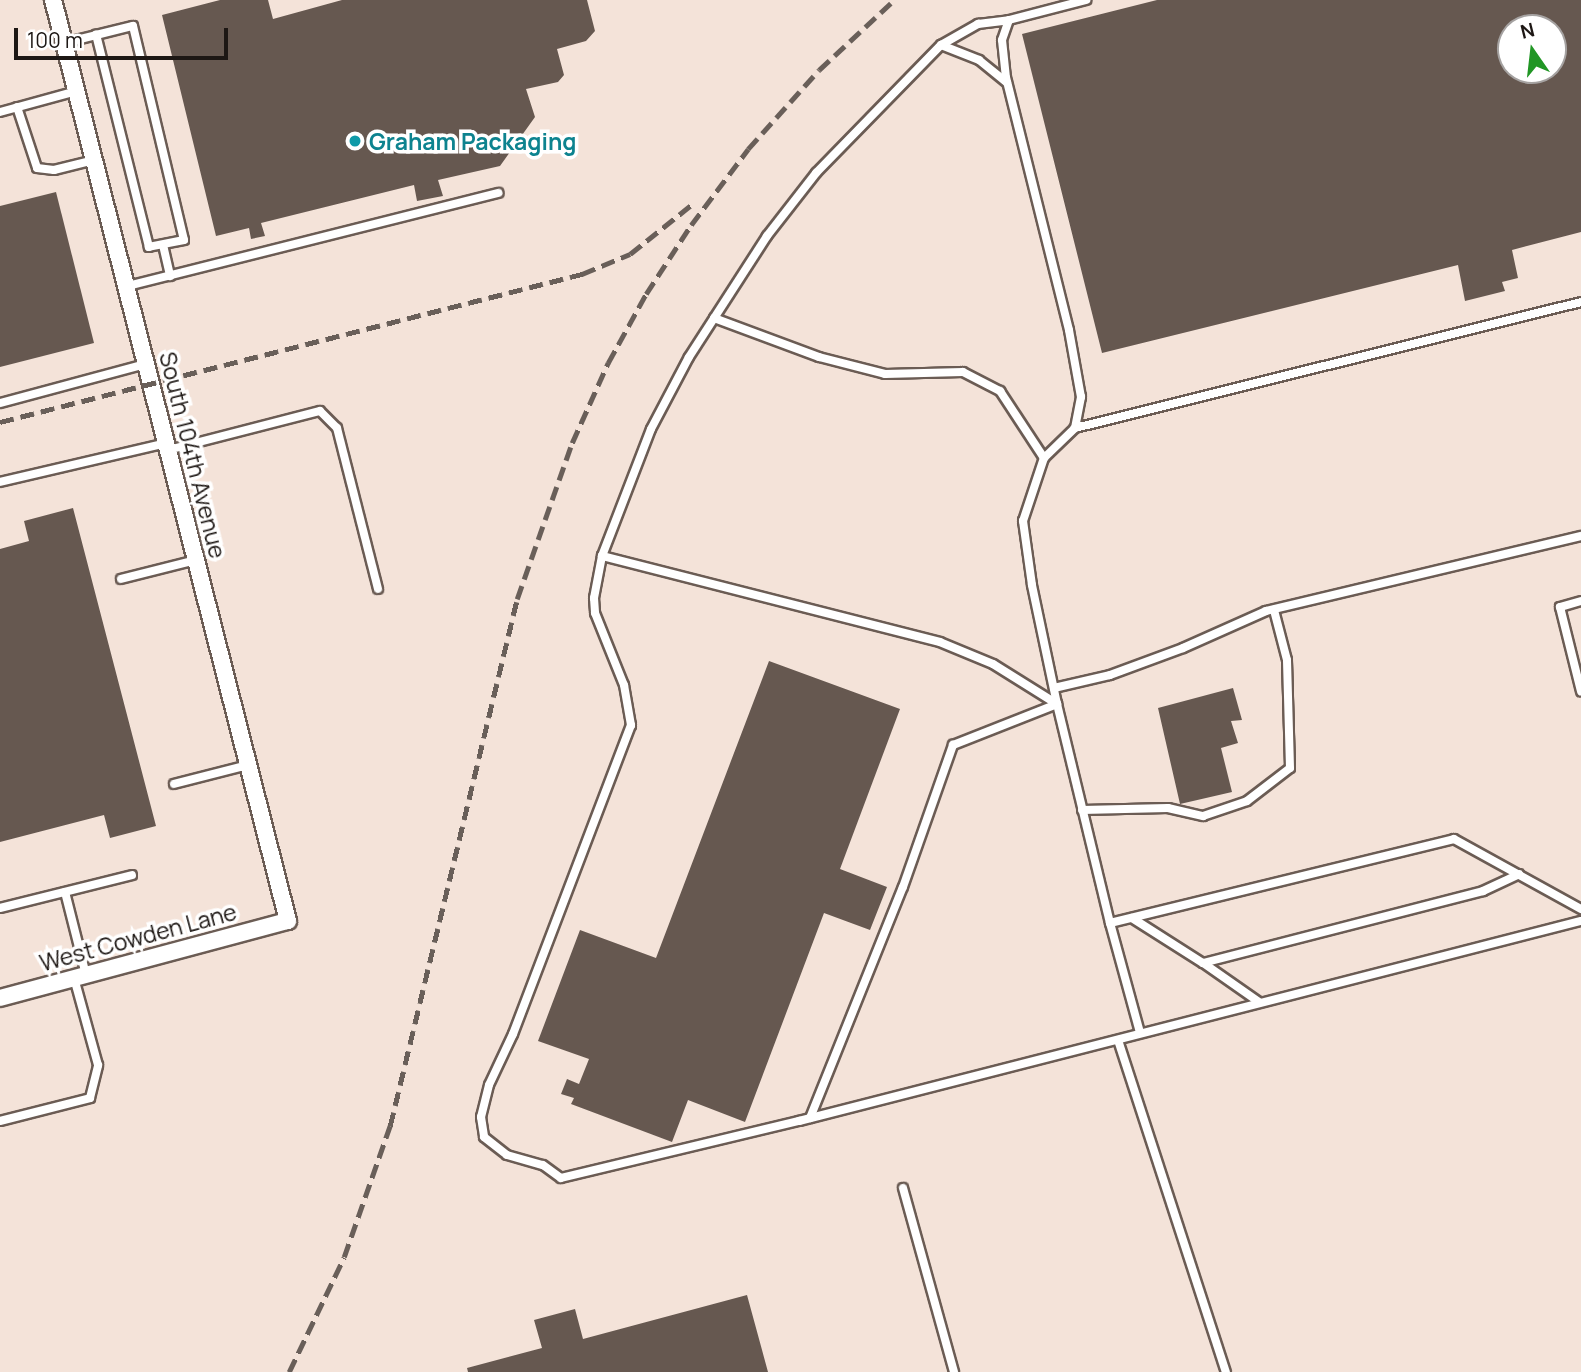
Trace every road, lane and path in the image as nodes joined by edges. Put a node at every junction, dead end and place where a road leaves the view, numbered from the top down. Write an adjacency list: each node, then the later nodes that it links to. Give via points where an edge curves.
1 (53, 0): 5 (street, South 104th Avenue)
2 (1086, 0): 3 (lane)
3 (1009, 20): 6 (lane, via 978,24); 7 (lane, via 1002,40)
4 (96, 35): 5 (lane); 13 (lane, via 149,247); 13 (lane, via 133,26 184,240)
5 (64, 43): 8 (street, South 104th Avenue)
6 (942, 45): 7 (lane, via 979,60); 17 (lane, via 816,173 767,236)
7 (1007, 83): 20 (lane, via 1069,330 1081,397)
8 (76, 91): 9 (lane); 11 (street, South 104th Avenue)
9 (17, 107): 10 (lane); 11 (lane, via 37,168 54,170)
10 (0, 112)
11 (95, 160): 15 (street, South 104th Avenue)
12 (498, 193): 14 (lane)
13 (163, 244): 14 (lane)
14 (170, 276): 15 (lane)
15 (128, 286): 18 (street, South 104th Avenue)
16 (1581, 302): 20 (lane)
17 (714, 318): 22 (lane, via 819,357 885,374 964,372 1000,391); 25 (lane, via 651,429)
18 (146, 364): 19 (lane); 21 (street, South 104th Avenue)
19 (0, 402)
20 (1076, 428): 22 (lane)
21 (167, 447): 23 (lane); 26 (street, South 104th Avenue); 28 (lane, via 320,411 337,428)
22 (1044, 458): 31 (lane, via 1023,521)
23 (0, 482)
24 (1581, 536): 30 (lane)
25 (602, 556): 33 (lane, via 940,642 993,664); 52 (lane, via 595,613 627,694 629,733 489,1085 481,1117 484,1138 506,1155 543,1164 561,1178)
26 (196, 560): 27 (lane); 34 (street, South 104th Avenue)
27 (121, 579)
28 (378, 589)
29 (1581, 601): 32 (lane, via 1560,607)
30 (1274, 610): 31 (lane, via 1111,675); 36 (lane, via 1287,660 1290,768 1247,801 1203,816 1168,808)
31 (1054, 688): 33 (lane)
32 (1581, 691)
33 (1057, 704): 36 (lane); 52 (lane, via 953,745 903,887)
34 (248, 765): 35 (lane); 43 (street, South 104th Avenue)
35 (174, 784)
36 (1082, 810): 45 (lane)
37 (1519, 874): 41 (lane); 42 (lane, via 1454,839); 46 (lane, via 1483,891)
38 (132, 875): 39 (lane)
39 (65, 892): 40 (lane); 47 (lane)
40 (0, 908)
41 (1581, 909)
42 (1132, 918): 45 (lane); 46 (lane)
43 (288, 920): 47 (street, West Cowden Lane)
44 (1581, 921): 49 (lane)
45 (1110, 923): 50 (lane)
46 (1203, 963): 49 (lane)
47 (80, 977): 48 (street, West Cowden Lane); 53 (lane, via 98,1065 90,1098)
48 (0, 998)
49 (1259, 1002): 50 (lane)
50 (1140, 1033): 51 (lane)
51 (1118, 1040): 52 (lane); 56 (lane)
52 (810, 1118)
53 (0, 1121)
54 (903, 1188): 55 (lane)
55 (954, 1372)
56 (1226, 1372)

